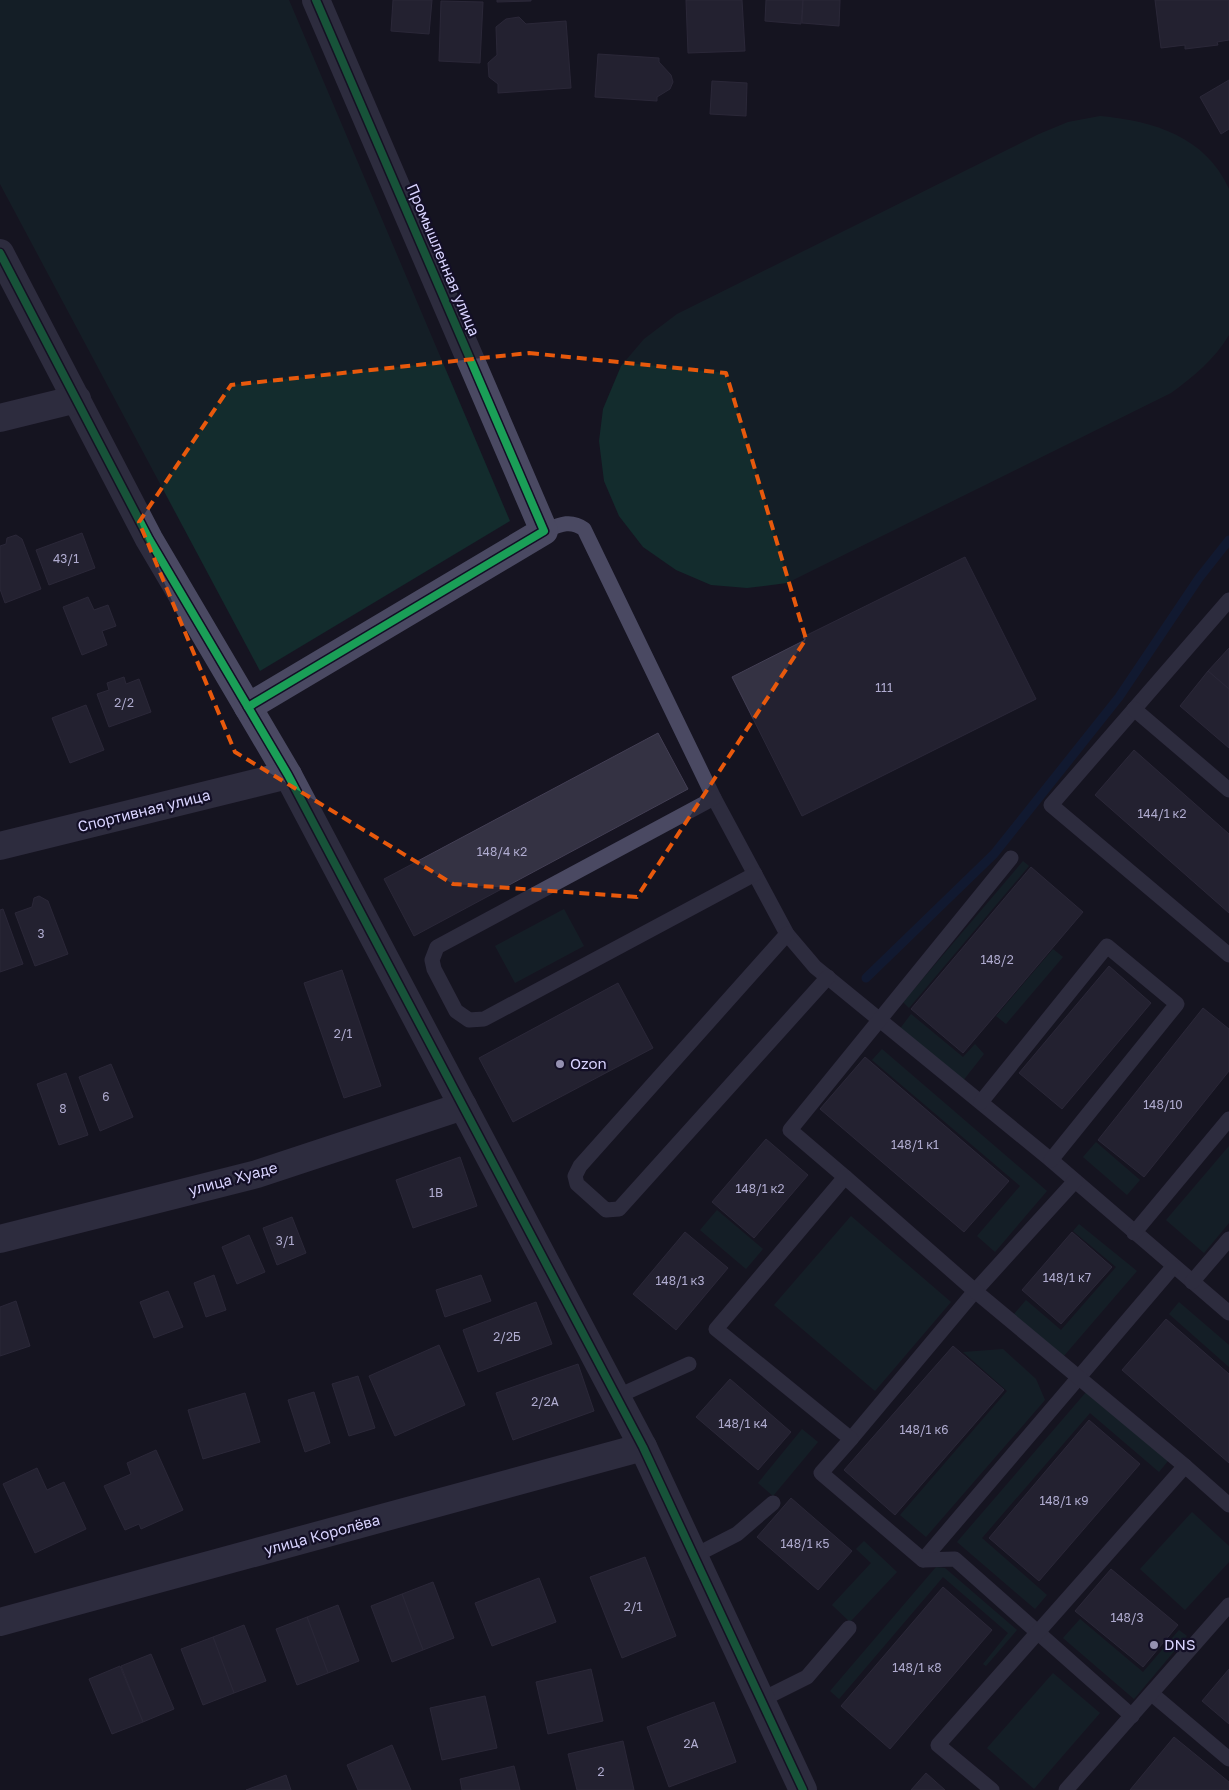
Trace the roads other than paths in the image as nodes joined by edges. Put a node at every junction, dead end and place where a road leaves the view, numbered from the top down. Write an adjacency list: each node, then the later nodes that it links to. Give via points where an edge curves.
1 (316, 0): 5 (street, Промышленная улица)
2 (0, 253): 3 (street)
3 (77, 399): 4 (street); 7 (street, via 149,539)
4 (0, 418)
5 (544, 531): 7 (street); 11 (lane, via 565,522 584,528)
6 (1229, 600): 8 (lane)
7 (248, 707): 9 (street)
8 (1134, 709): 10 (lane); 16 (lane, via 1052,805)
9 (288, 775): 12 (street, Спортивная улица); 20 (street)
10 (1229, 790)
11 (714, 798): 14 (lane); 14 (lane, via 437,947 432,960 434,969 456,1011 469,1020 484,1019)
12 (0, 846)
13 (1011, 858): 18 (lane)
14 (755, 874): 15 (lane)
15 (787, 934): 17 (lane, via 805,957); 17 (lane, via 580,1166 575,1176 577,1184 606,1210 619,1209)
16 (1229, 955)
17 (828, 977): 18 (lane)
18 (880, 1020): 19 (lane); 23 (lane, via 790,1130)
19 (981, 1102): 22 (lane); 22 (lane, via 1107,946 1177,1004)
20 (463, 1106): 26 (street, улица Хуаде, via 257,1174); 34 (street)
21 (1229, 1119): 25 (lane)
22 (1051, 1160): 24 (lane)
23 (845, 1177): 30 (lane); 35 (lane, via 716,1329)
24 (1075, 1180): 25 (lane); 30 (lane)
25 (1134, 1233): 28 (lane)
26 (0, 1239)
27 (1229, 1239): 29 (lane)
28 (1173, 1267): 29 (lane); 33 (lane)
29 (1192, 1282): 31 (lane)
30 (975, 1291): 33 (lane); 35 (lane)
31 (1229, 1313)
32 (689, 1364): 34 (lane)
33 (1078, 1377): 37 (lane); 41 (lane)
34 (616, 1397): 36 (street)
35 (851, 1439): 41 (lane, via 821,1473)
36 (643, 1447): 40 (street); 43 (street, улица Королёва)
37 (1184, 1466): 39 (lane); 45 (lane)
38 (773, 1503): 40 (lane, via 737,1534)
39 (1229, 1505)
40 (694, 1556): 47 (street)
41 (923, 1560): 45 (lane, via 956,1559)
42 (1229, 1605): 46 (lane)
43 (0, 1622)
44 (849, 1628): 47 (lane, via 807,1677)
45 (1038, 1631): 48 (lane); 51 (lane, via 938,1745)
46 (1152, 1694): 48 (lane); 49 (lane)
47 (761, 1700): 50 (street)
48 (1132, 1716): 52 (lane)
49 (1229, 1759)
50 (803, 1790)
51 (992, 1790)
52 (1066, 1790)

